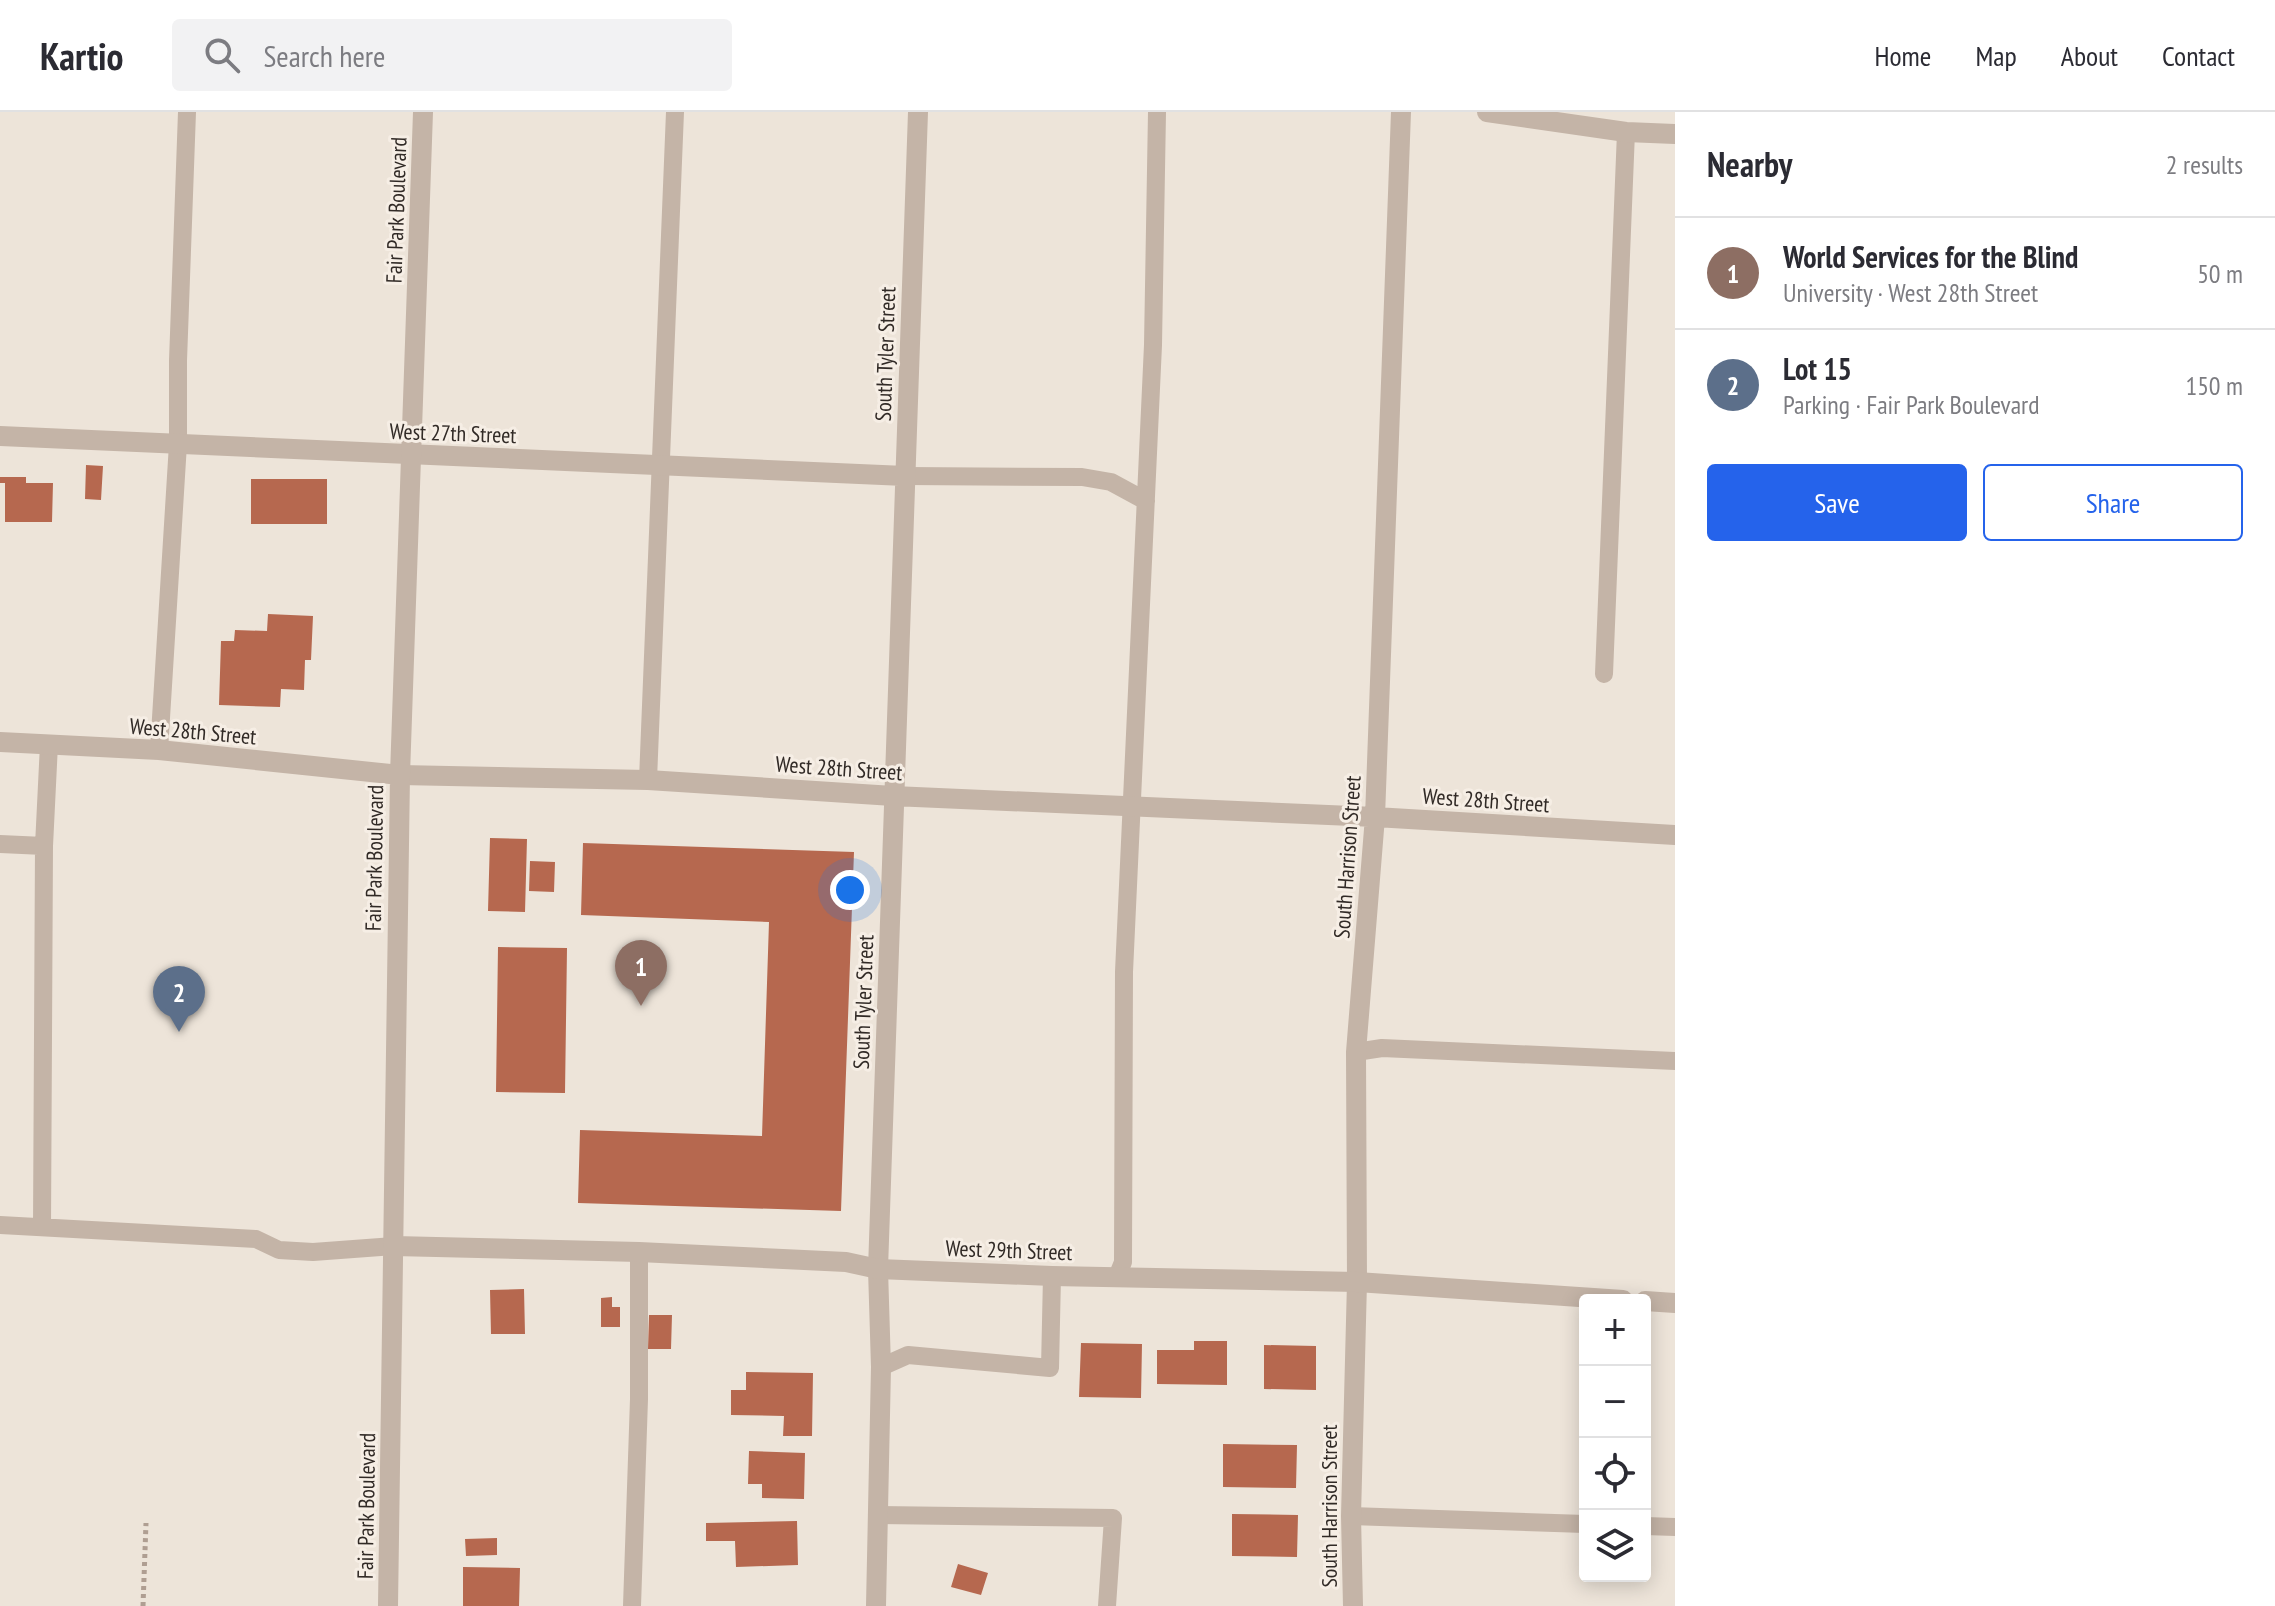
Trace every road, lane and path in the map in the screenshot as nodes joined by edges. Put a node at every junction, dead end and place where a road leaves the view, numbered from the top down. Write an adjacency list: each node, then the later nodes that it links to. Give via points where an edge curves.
1 (187, 112): 11 (lane)
2 (423, 112): 12 (street, Fair Park Boulevard)
3 (675, 112): 13 (lane)
4 (918, 112): 14 (street, South Tyler Street)
5 (1157, 112): 15 (lane)
6 (1401, 112): 24 (street, South Harrison Street)
7 (1487, 112): 8 (street)
8 (1626, 132): 9 (street); 16 (lane)
9 (1675, 134)
10 (0, 436): 11 (street, West 27th Street)
11 (178, 444): 12 (street, West 27th Street); 19 (lane)
12 (411, 456): 13 (street, West 27th Street); 20 (street, Fair Park Boulevard)
13 (659, 465): 14 (street, West 27th Street); 21 (lane)
14 (905, 476): 15 (lane, via 1082,477 1111,482); 22 (street, South Tyler Street)
15 (1146, 501): 23 (lane)
16 (1604, 674)
17 (0, 742): 18 (street, West 28th Street)
18 (49, 744): 19 (street, West 28th Street); 27 (lane)
19 (159, 750): 20 (street, West 28th Street)
20 (400, 775): 21 (street, West 28th Street); 32 (street, Fair Park Boulevard)
21 (648, 780): 22 (street, West 28th Street)
22 (893, 796): 23 (street, West 28th Street); 34 (street, South Tyler Street)
23 (1132, 806): 24 (street, West 28th Street); 36 (lane, via 1124,972 1123,1262)
24 (1375, 817): 25 (street, West 28th Street); 28 (street, South Harrison Street)
25 (1675, 835)
26 (0, 844): 27 (lane)
27 (44, 846): 31 (lane)
28 (1356, 1052): 29 (lane, via 1382,1048); 37 (street, South Harrison Street)
29 (1675, 1061)
30 (0, 1225): 31 (lane)
31 (42, 1227): 32 (lane, via 256,1239 279,1250 313,1252)
32 (394, 1246): 33 (street, West 29th Street); 49 (street, Fair Park Boulevard)
33 (639, 1252): 34 (street, West 29th Street, via 846,1262); 50 (lane)
34 (878, 1269): 35 (street, West 29th Street); 41 (street, South Tyler Street)
35 (1052, 1276): 36 (street, West 29th Street); 41 (lane, via 1050,1368 908,1355)
36 (1117, 1277): 37 (street, West 29th Street)
37 (1357, 1282): 38 (street, West 29th Street); 43 (street, South Harrison Street)
38 (1579, 1297)
39 (1651, 1301): 40 (street)
40 (1675, 1303)
41 (881, 1367): 42 (street, South Tyler Street)
42 (878, 1515): 51 (street, South Tyler Street); 52 (lane, via 1113,1518)
43 (1351, 1516): 45 (lane); 53 (street, South Harrison Street)
44 (146, 1523): 48 (path)
45 (1579, 1524)
46 (1651, 1526): 47 (lane)
47 (1675, 1527)
48 (143, 1606)
49 (388, 1606)
50 (632, 1606)
51 (876, 1606)
52 (1107, 1606)
53 (1353, 1606)

